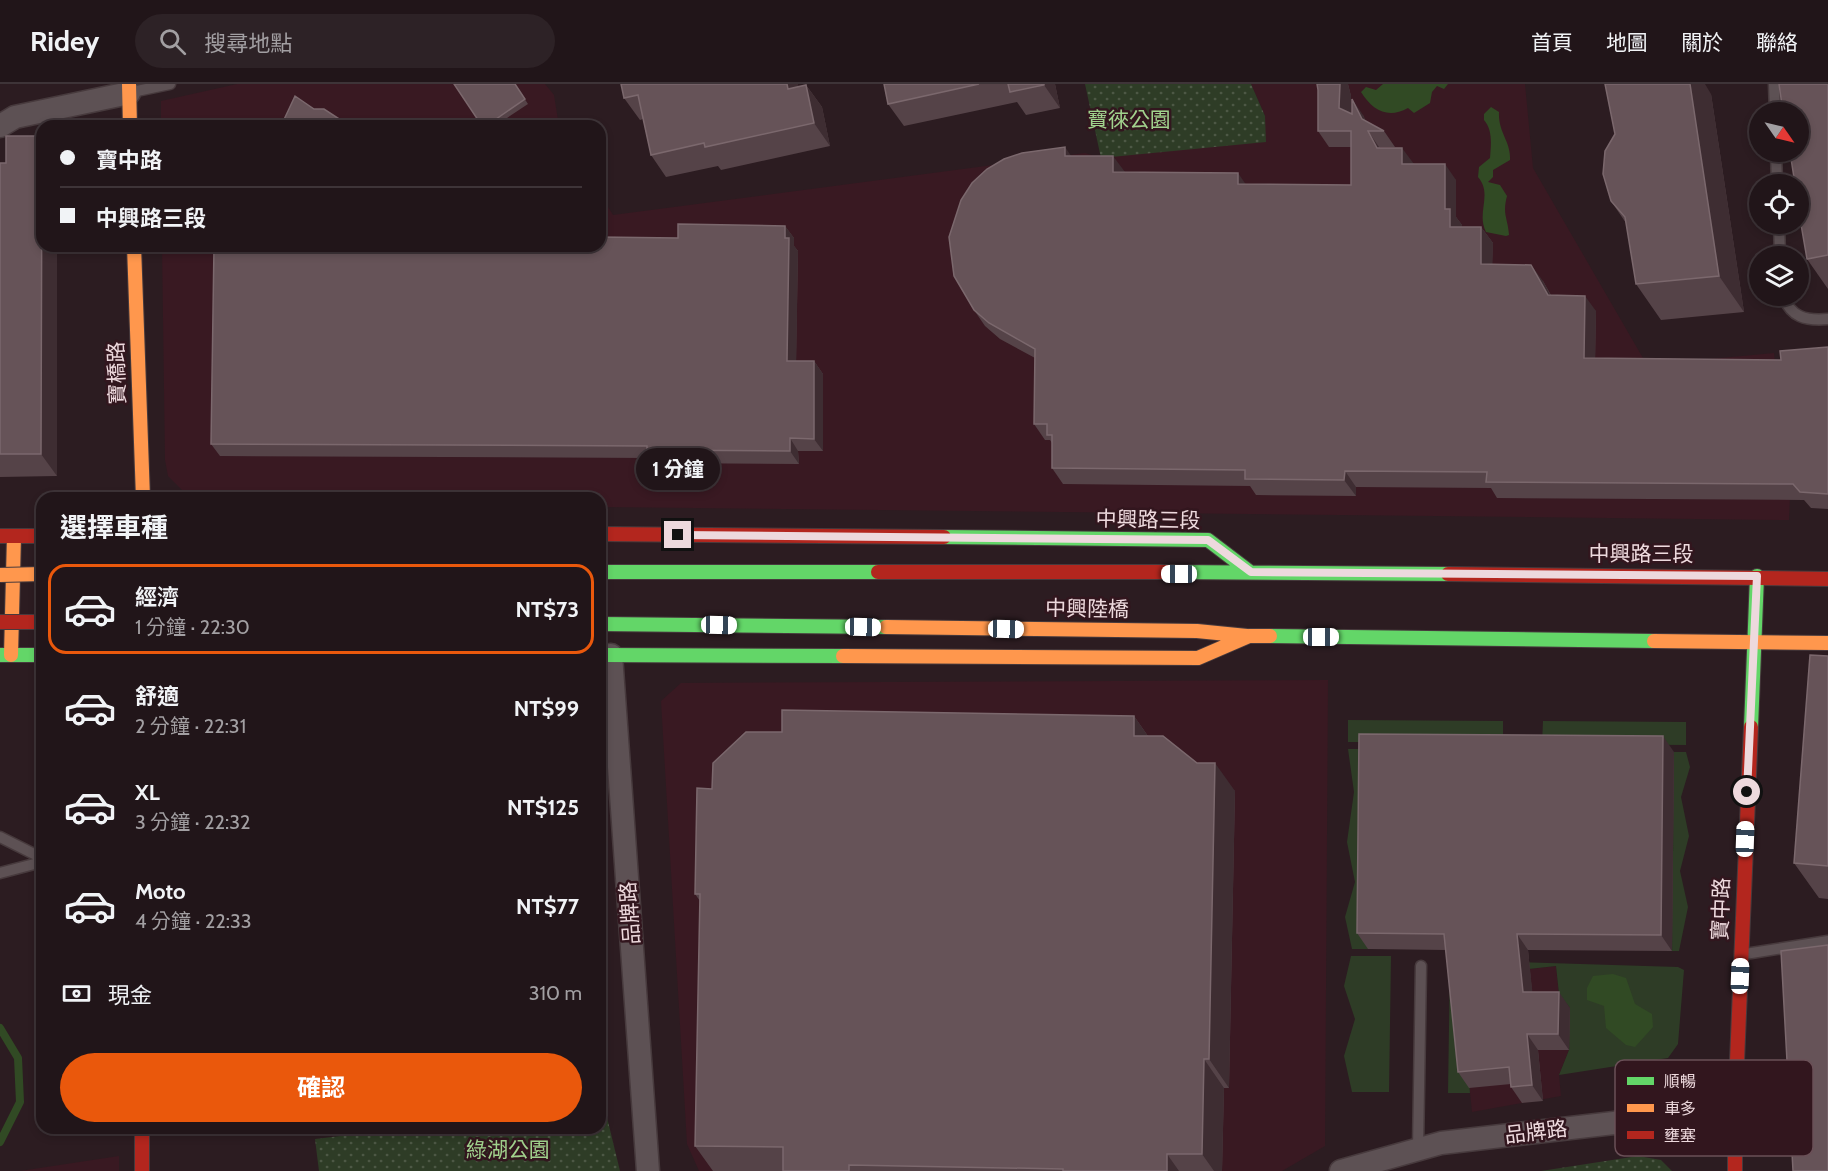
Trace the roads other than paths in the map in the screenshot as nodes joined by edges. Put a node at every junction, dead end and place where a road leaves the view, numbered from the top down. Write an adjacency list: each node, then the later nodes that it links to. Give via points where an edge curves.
1 (170, 84): 3 (lane)
2 (1774, 84): 4 (lane)
3 (129, 88): 5 (street); 6 (street, via 15,117)
4 (1774, 102)
5 (130, 120)
6 (0, 126)
7 (134, 252): 10 (street, 寶橋路)
8 (1787, 306): 9 (lane, via 1798,316)
9 (1828, 319)
10 (142, 492)
11 (606, 534): 15 (street, 中興路三段, via 1208,540)
12 (7, 536): 13 (street); 26 (street)
13 (36, 536)
14 (606, 572): 15 (street, 中興陸橋)
15 (1251, 572): 18 (street, 中興路三段)
16 (36, 574): 17 (street, bridge)
17 (0, 575)
18 (1757, 576): 19 (street, 中興路三段); 24 (street, 寶中路)
19 (1828, 579)
20 (0, 622): 21 (street, bridge)
21 (36, 622)
22 (606, 624): 23 (street, 中興陸橋, via 1197,631)
23 (1249, 636): 24 (street); 27 (street, via 1198,658)
24 (1753, 641): 25 (street); 35 (street, 寶中路)
25 (1828, 643)
26 (5, 655): 28 (street)
27 (606, 655)
28 (36, 656)
29 (606, 667): 42 (street, 品牌路)
30 (0, 837): 31 (lane)
31 (36, 857)
32 (36, 862): 33 (lane)
33 (0, 873)
34 (1828, 941): 35 (lane)
35 (1740, 954): 37 (street, 寶中路)
36 (1421, 966): 40 (lane)
37 (1737, 1060)
38 (1615, 1123): 40 (street, 品牌路)
39 (142, 1134): 41 (street)
40 (1418, 1149): 43 (street, 品牌路)
41 (142, 1171)
42 (648, 1171)
43 (1341, 1171)

